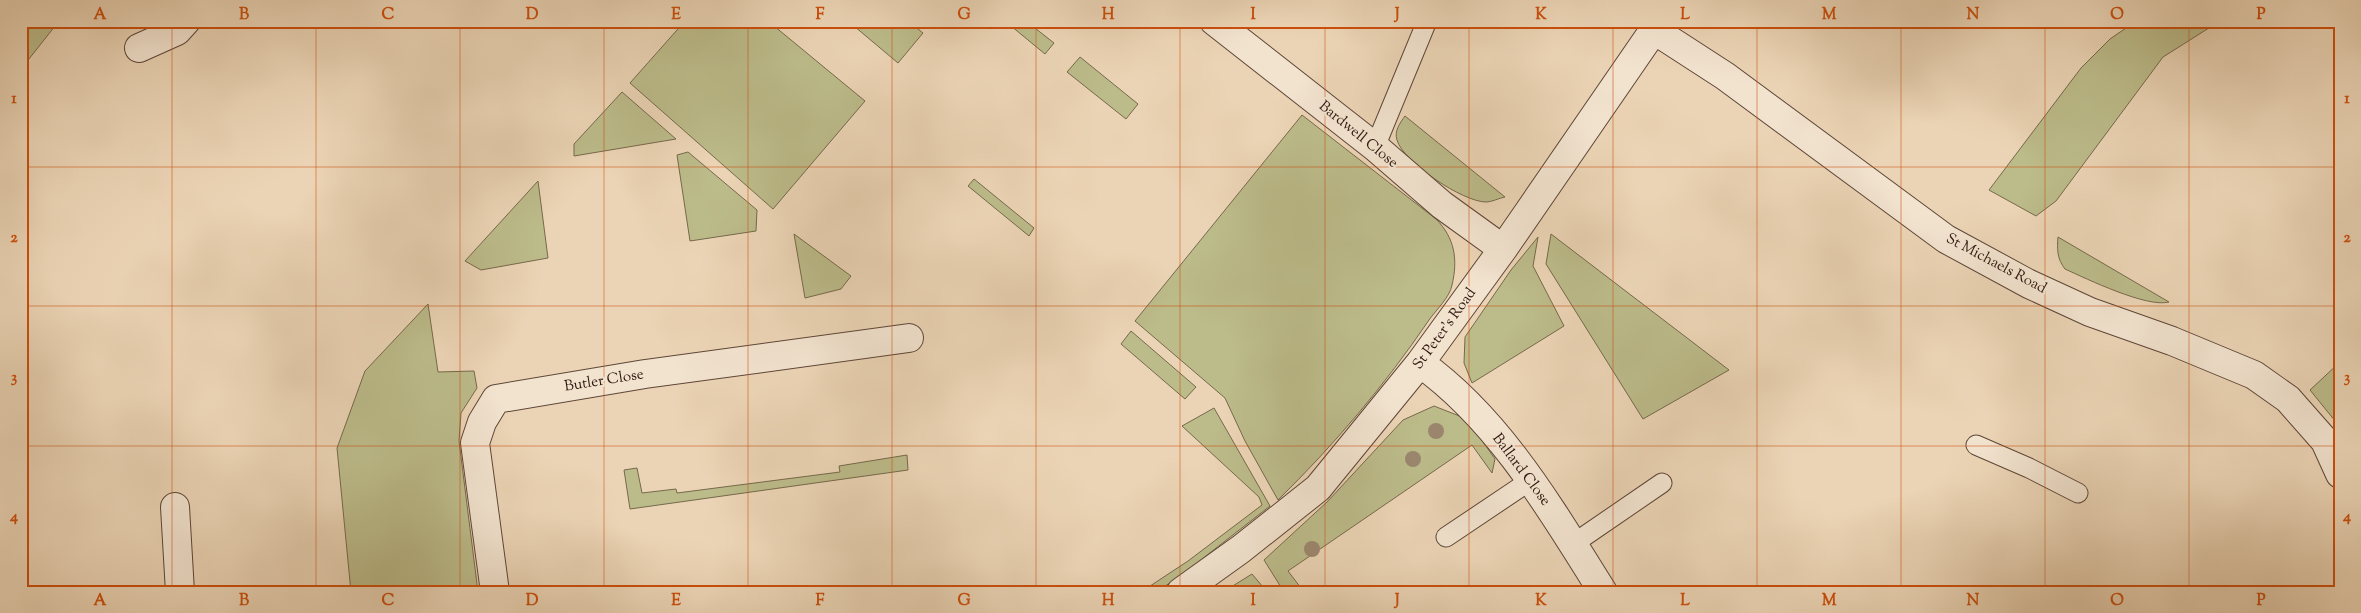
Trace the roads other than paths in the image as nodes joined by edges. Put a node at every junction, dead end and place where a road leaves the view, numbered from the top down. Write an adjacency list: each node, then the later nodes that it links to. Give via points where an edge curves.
1 (186, 21): 5 (street, via 177,31)
2 (1214, 21): 6 (street, Bardwell Close)
3 (1428, 21): 6 (lane)
4 (1657, 25): 7 (street, St Peter's Road); 11 (street, St Michaels Road, via 1946,239 2029,284 2090,312 2254,375 2288,399 2325,441)
5 (139, 48)
6 (1376, 147): 7 (street, Bardwell Close, via 1442,205)
7 (1503, 249): 9 (street, St Peter's Road)
8 (909, 338): 19 (street, Butler Close, via 645,374 496,399 482,422 475,443)
9 (1420, 363): 12 (street, Ballard Close, via 1436,374 1500,439); 20 (street, St Peter's Road, via 1318,488 1241,550)
10 (1976, 445): 14 (lane)
11 (2340, 474)
12 (1531, 480): 16 (lane); 17 (street, Ballard Close)
13 (1662, 483): 17 (lane)
14 (2078, 493)
15 (175, 507): 18 (street)
16 (1446, 537)
17 (1573, 544): 21 (street, Ballard Close)
18 (180, 592)
19 (495, 592)
20 (1181, 592)
21 (1603, 592)

